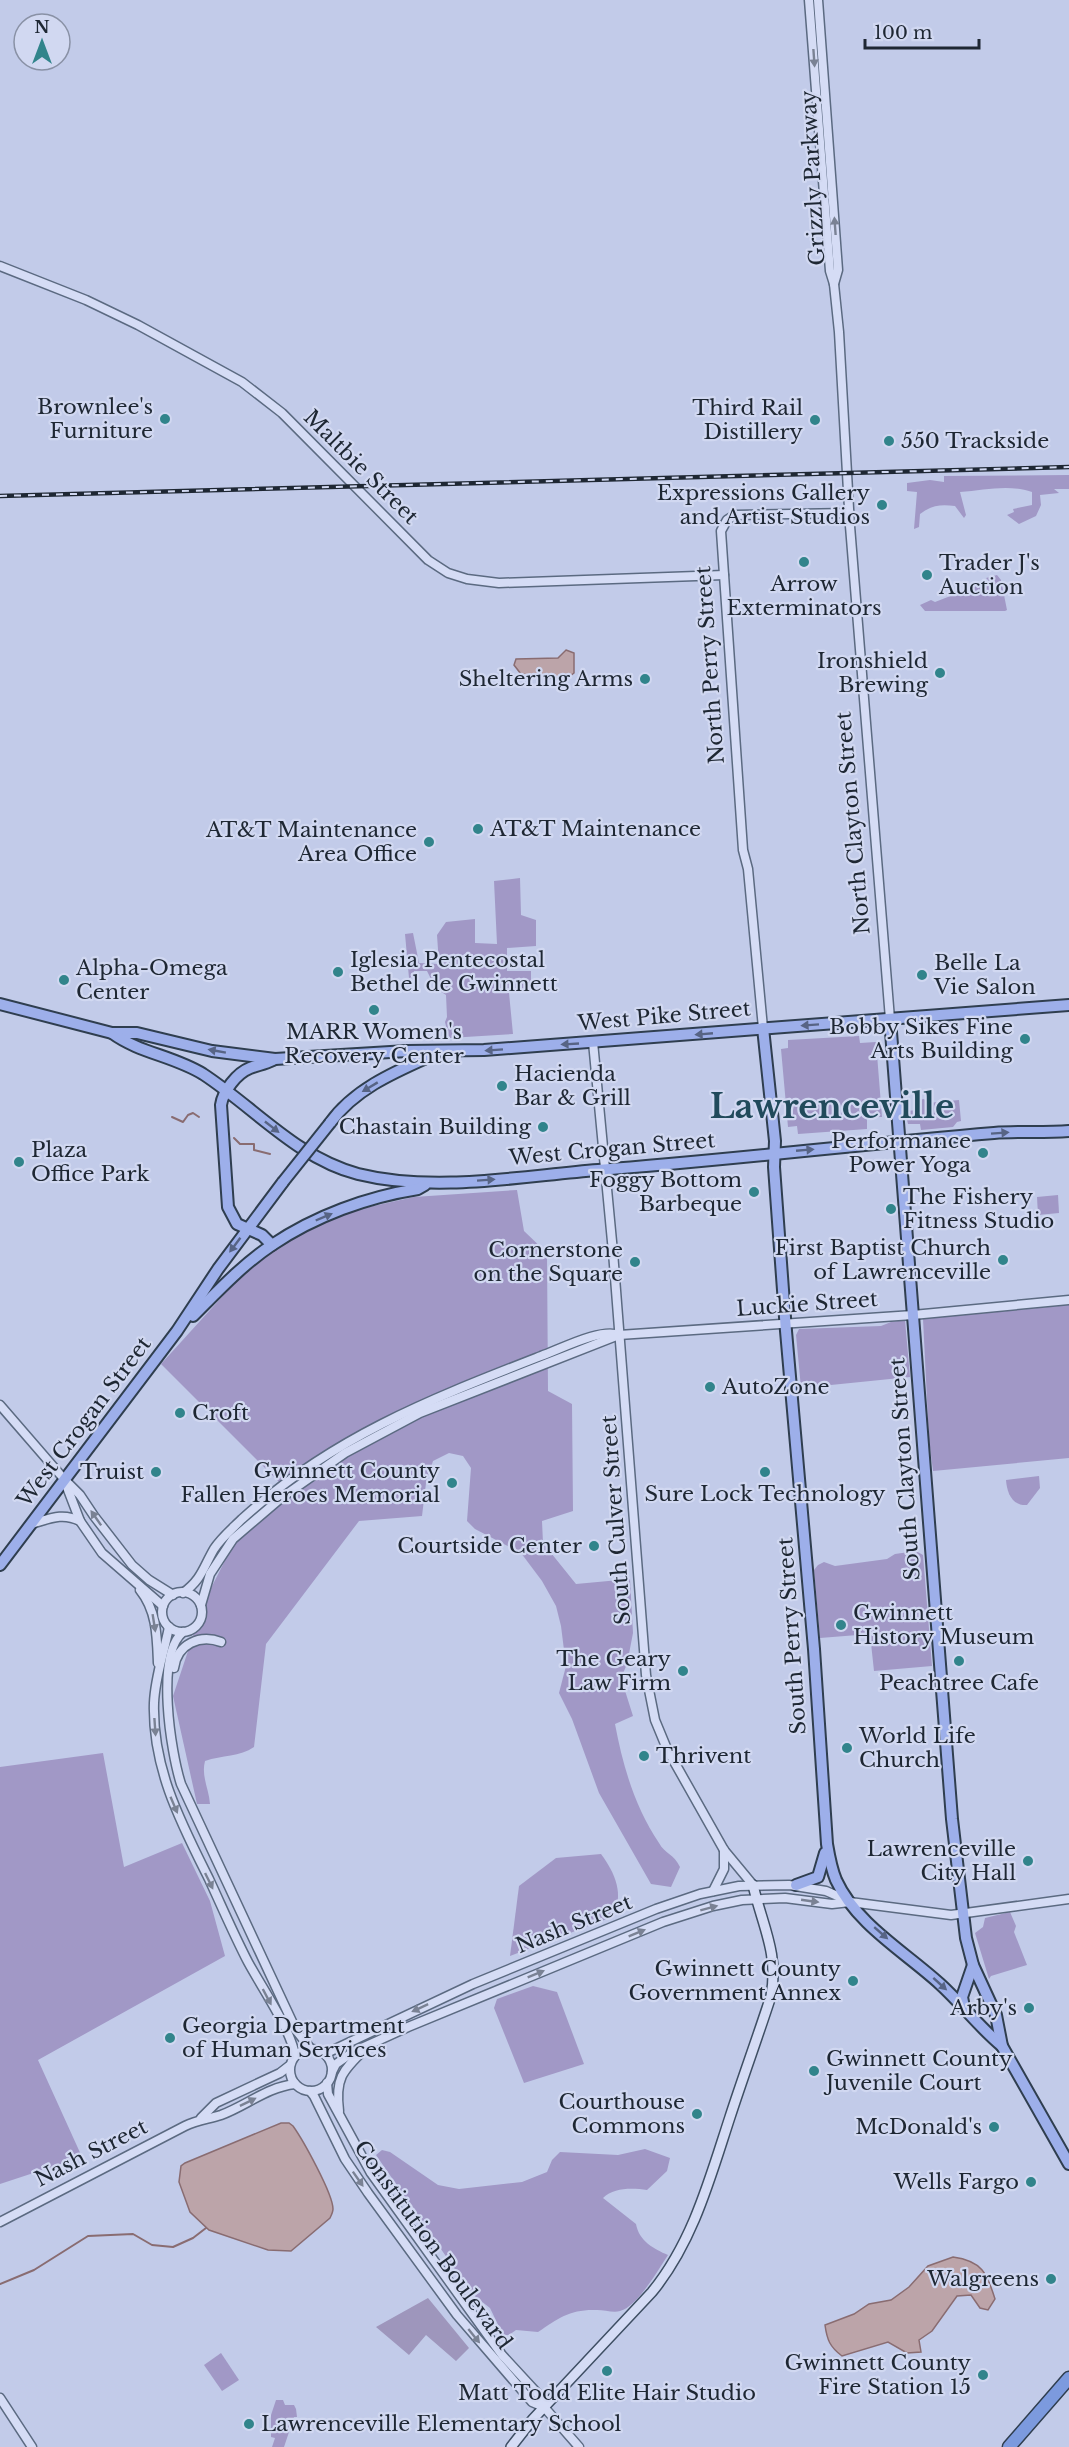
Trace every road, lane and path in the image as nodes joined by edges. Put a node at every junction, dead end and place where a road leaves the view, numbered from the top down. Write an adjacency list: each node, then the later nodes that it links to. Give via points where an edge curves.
1 (809, 0): 4 (street, Grizzly Parkway, one-way to 4)
2 (818, 0): 4 (street, Grizzly Parkway, one-way to 2, via 838,270)
3 (0, 266): 6 (street, Maltbie Street, via 86,300 242,381 282,413 415,548 448,573 493,583)
4 (834, 284): 5 (street, North Clayton Street)
5 (849, 513): 6 (street, North Perry Street, via 735,515 721,531); 9 (street, North Clayton Street)
6 (724, 575): 10 (street, North Perry Street, via 740,809)
7 (0, 1004): 11 (main road, West Pike Street)
8 (1069, 1005): 9 (main road, West Pike Street)
9 (890, 1019): 10 (main road, West Pike Street, one-way to 10); 18 (main road, North Clayton Street)
10 (763, 1028): 12 (main road, West Pike Street, one-way to 12); 19 (main road)
11 (112, 1033): 14 (main road, West Pike Street, one-way to 11, via 212,1051 137,1033); 15 (main road, West Pike Street, via 127,1044 182,1063)
12 (593, 1042): 13 (main road, West Pike Street, one-way to 13); 20 (street, South Culver Street)
13 (441, 1052): 14 (main road, West Pike Street); 16 (main road, West Pike Street, one-way to 16, via 363,1090)
14 (274, 1059): 15 (main road, via 246,1069)
15 (226, 1091): 21 (main road, West Crogan Street, one-way to 21, via 317,1158 346,1171); 22 (main road, via 221,1105 226,1201 237,1224)
16 (330, 1123): 22 (main road, West Crogan Street, bridge)
17 (1069, 1131): 18 (main road, West Crogan Street, one-way to 17, via 1005,1132)
18 (899, 1142): 19 (main road, West Crogan Street, one-way to 18); 25 (main road, South Clayton Street)
19 (774, 1153): 20 (main road, West Crogan Street); 26 (main road, South Perry Street)
20 (606, 1170): 21 (main road, West Crogan Street, one-way to 20); 28 (street, South Culver Street)
21 (427, 1184): 23 (main road, West Crogan Street, one-way to 21, via 343,1209)
22 (248, 1228): 23 (main road); 27 (main road, West Crogan Street, one-way to 27)
23 (272, 1245): 27 (main road, West Crogan Street, via 237,1272)
24 (1069, 1300): 25 (street, Luckie Street)
25 (913, 1315): 26 (street, Luckie Street); 52 (main road, South Clayton Street, via 950,1798)
26 (785, 1324): 28 (street, Luckie Street); 44 (main road, South Perry Street)
27 (177, 1331): 30 (main road, West Crogan Street)
28 (619, 1335): 35 (street, via 611,1332 570,1345 416,1406 367,1431 297,1475 242,1519 216,1546 197,1582); 37 (street, via 420,1413 338,1458 281,1498 233,1539 210,1574); 45 (street, South Culver Street, via 650,1699 667,1749)
29 (0, 1405): 30 (street)
30 (64, 1479): 31 (street); 32 (main road, West Crogan Street); 36 (street, one-way to 30, via 132,1565)
31 (80, 1521): 32 (street, via 61,1515); 34 (street, via 102,1553)
32 (30, 1525): 33 (main road, West Crogan Street)
33 (0, 1565)
34 (132, 1581): 38 (street); 42 (street, one-way to 42, via 155,1617)
35 (183, 1593): 36 (street); 37 (street, via 192,1595)
36 (173, 1595): 38 (street)
37 (201, 1605): 40 (street, via 200,1622)
38 (163, 1606): 39 (street)
39 (169, 1627): 40 (street); 42 (street)
40 (183, 1632): 43 (street, via 170,1656)
41 (221, 1642): 43 (street, via 201,1639 180,1651 174,1662)
42 (158, 1671): 59 (street, one-way to 59, via 155,1733 166,1786)
43 (168, 1701): 57 (street, via 172,1746 186,1796 296,2030)
44 (827, 1844): 47 (main road, via 818,1877); 51 (main road, South Perry Street, via 837,1881)
45 (724, 1850): 46 (street, South Culver Street); 48 (street, via 724,1869)
46 (753, 1885): 47 (street, Nash Street); 48 (street, Nash Street); 49 (main road)
47 (796, 1885): 51 (street, Nash Street, via 826,1891)
48 (713, 1891): 58 (street, Nash Street, one-way to 58, via 656,1909 473,1984)
49 (756, 1899): 51 (street, Nash Street, one-way to 51); 55 (street, Nash Street, one-way to 49, via 663,1922 713,1906); 71 (main road, via 773,1954 771,1996 686,2239 652,2292)
50 (1069, 1899): 52 (street, Nash Street)
51 (850, 1902): 52 (street, Nash Street); 54 (main road, South Perry Street, one-way to 54)
52 (963, 1915): 53 (main road, South Clayton Street)
53 (974, 1965): 54 (main road, via 962,1996); 56 (main road, South Clayton Street, via 996,2015)
54 (964, 2008): 56 (main road, South Perry Street)
55 (368, 2045): 61 (street, Nash Street, via 343,2058); 65 (street, via 339,2079)
56 (1002, 2046): 67 (main road, South Clayton Street)
57 (310, 2048): 58 (street); 59 (street)
58 (323, 2053): 61 (street)
59 (295, 2055): 60 (street)
60 (289, 2066): 63 (street); 66 (street, Nash Street, via 216,2103)
61 (332, 2072): 62 (street)
62 (327, 2083): 64 (street); 65 (street, Constitution Boulevard)
63 (295, 2084): 64 (street); 66 (street, Nash Street, one-way to 63, via 220,2115 281,2086)
64 (310, 2091): 71 (street, Constitution Boulevard, one-way to 71, via 351,2168 427,2275 501,2369 532,2402)
65 (339, 2115): 71 (street, Constitution Boulevard, via 371,2173)
66 (200, 2119): 68 (street, Nash Street)
67 (1069, 2164)
68 (0, 2222)
69 (1069, 2378): 75 (highway)
70 (0, 2398): 72 (street)
71 (544, 2407): 73 (main road); 74 (street, Constitution Boulevard)
72 (32, 2447)
73 (511, 2447)
74 (579, 2447)
75 (1009, 2447)

